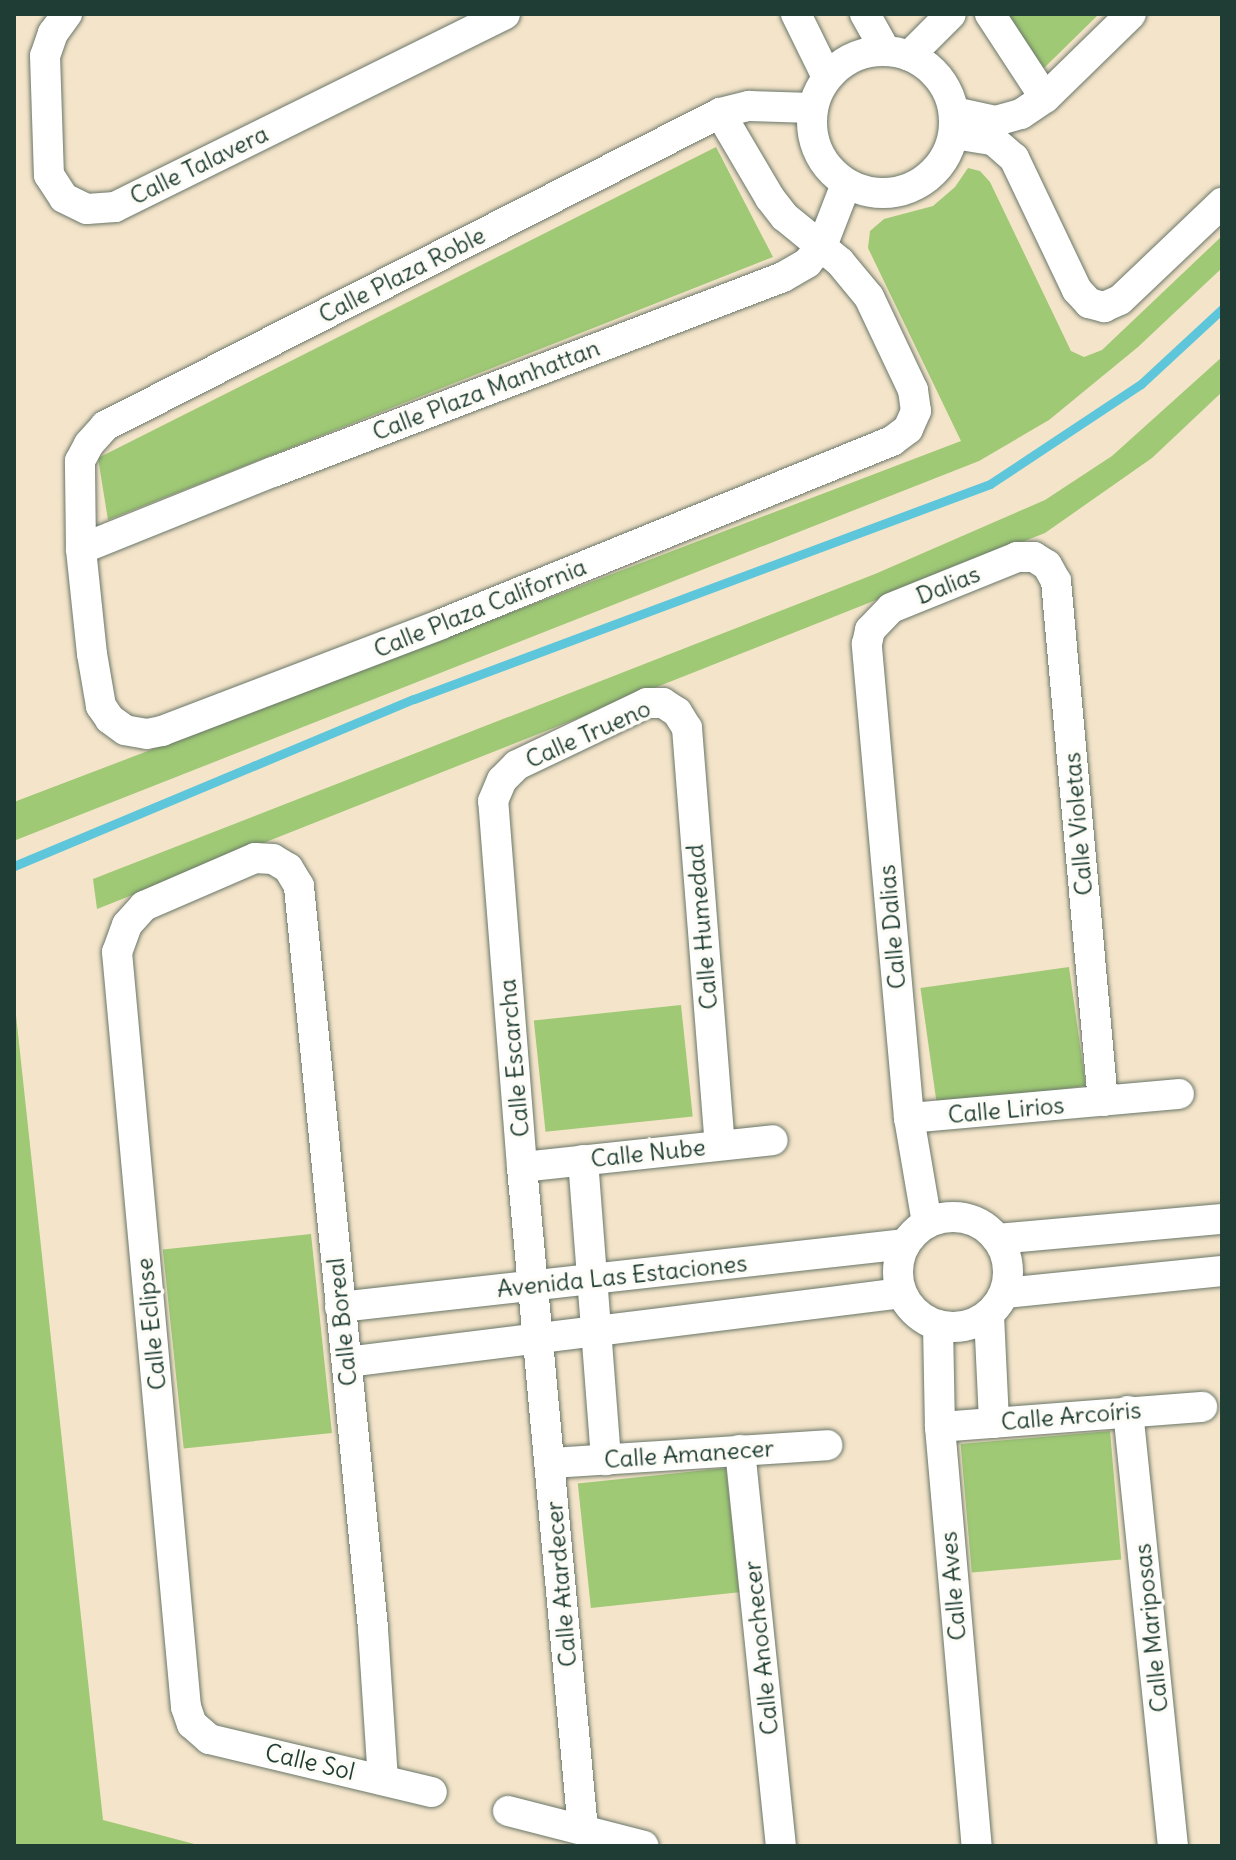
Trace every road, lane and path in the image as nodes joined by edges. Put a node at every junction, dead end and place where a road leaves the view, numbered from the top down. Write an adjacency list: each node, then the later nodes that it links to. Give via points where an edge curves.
1 (67, 14): 2 (street, Calle Talavera, via 45,56 49,175 64,198 87,209 115,207)
2 (505, 14)
3 (796, 14): 9 (street)
4 (865, 14): 8 (street)
5 (951, 14): 8 (street)
6 (990, 14): 10 (street)
7 (1131, 14): 10 (street)
8 (897, 53): 9 (street, via 860,54); 13 (street, via 930,69 946,88)
9 (827, 77): 11 (street)
10 (1045, 98): 13 (street, via 1021,114 996,121)
11 (812, 108): 12 (street, Calle Plaza Roble, via 749,106); 14 (street, via 818,154)
12 (720, 113): 16 (street, via 770,198); 17 (street, Calle Plaza Roble, via 105,426)
13 (954, 122): 14 (street, via 946,157 913,188 867,193); 15 (street, via 993,140 1014,158 1077,290 1089,303 1104,307 1120,300)
14 (846, 184): 16 (street, Calle Plaza Manhattan)
15 (1222, 203)
16 (822, 246): 18 (street, Calle Plaza Manhattan, via 783,277); 18 (street, Calle Plaza California, via 869,297 913,390 916,411 908,429 878,447 427,630 147,734 125,730 101,706)
17 (89, 444): 18 (street, Calle Plaza California, via 80,461)
18 (81, 549)
19 (1034, 557): 20 (street, Dalias, via 1017,557 891,608); 25 (street, Calle Violetas, via 1047,565 1056,581)
20 (870, 630): 26 (street, Calle Dalias, via 867,644)
21 (677, 712): 22 (street, Calle Trueno, via 663,703 647,703 517,765); 28 (street, Calle Humedad, via 687,728)
22 (502, 780): 30 (street, Calle Escarcha, via 493,801)
23 (127, 925): 40 (street, Calle Boreal, via 144,906 255,858 273,859 288,868 299,886); 53 (street, Calle Eclipse, via 117,952 132,1147 186,1707)
24 (1179, 1094): 25 (street, Calle Lirios)
25 (1103, 1101): 26 (street, Calle Lirios)
26 (909, 1118): 32 (street, Calle Dalias)
27 (773, 1140): 28 (street, Calle Nube)
28 (720, 1145): 29 (street, Calle Nube)
29 (583, 1160): 30 (street, Calle Nube); 36 (street)
30 (522, 1167): 37 (street, Calle Escarcha)
31 (1222, 1219): 33 (street)
32 (927, 1223): 33 (street, via 957,1216 987,1227); 34 (street)
33 (997, 1239): 39 (street, via 1007,1265)
34 (905, 1244): 36 (street, Avenida Las Estaciones); 38 (street, via 899,1260)
35 (1222, 1271): 39 (street)
36 (593, 1279): 37 (street, Avenida Las Estaciones); 42 (street)
37 (534, 1286): 40 (street, Avenida Las Estaciones); 43 (street, Calle Escarcha)
38 (902, 1293): 41 (street, via 911,1308); 42 (street, Avenida Las Estaciones)
39 (997, 1304): 41 (street, via 973,1324); 47 (street)
40 (340, 1307): 44 (street, Calle Boreal)
41 (938, 1325): 48 (street, Calle Aves)
42 (597, 1331): 43 (street, Avenida Las Estaciones); 51 (street)
43 (539, 1338): 44 (street, Avenida Las Estaciones); 52 (street, Calle Atardecer)
44 (347, 1362): 54 (street, Calle Boreal)
45 (1202, 1407): 46 (street, Calle Arcoíris)
46 (1128, 1411): 47 (street, Calle Arcoíris); 61 (street, Calle Mariposas)
47 (994, 1423): 48 (street, Calle Arcoíris)
48 (940, 1427): 60 (street, Calle Aves)
49 (827, 1445): 50 (street, Calle Amanecer)
50 (740, 1450): 51 (street, Calle Amanecer); 59 (street, Calle Anochecer)
51 (606, 1460): 52 (street, Calle Amanecer)
52 (551, 1463): 57 (street, Calle Atardecer)
53 (192, 1724): 54 (street, Calle Sol, via 209,1739)
54 (383, 1780): 55 (street, Calle Sol)
55 (432, 1792)
56 (508, 1811): 57 (street)
57 (583, 1830): 58 (street)
58 (644, 1846)
59 (781, 1846)
60 (977, 1846)
61 (1173, 1846)

